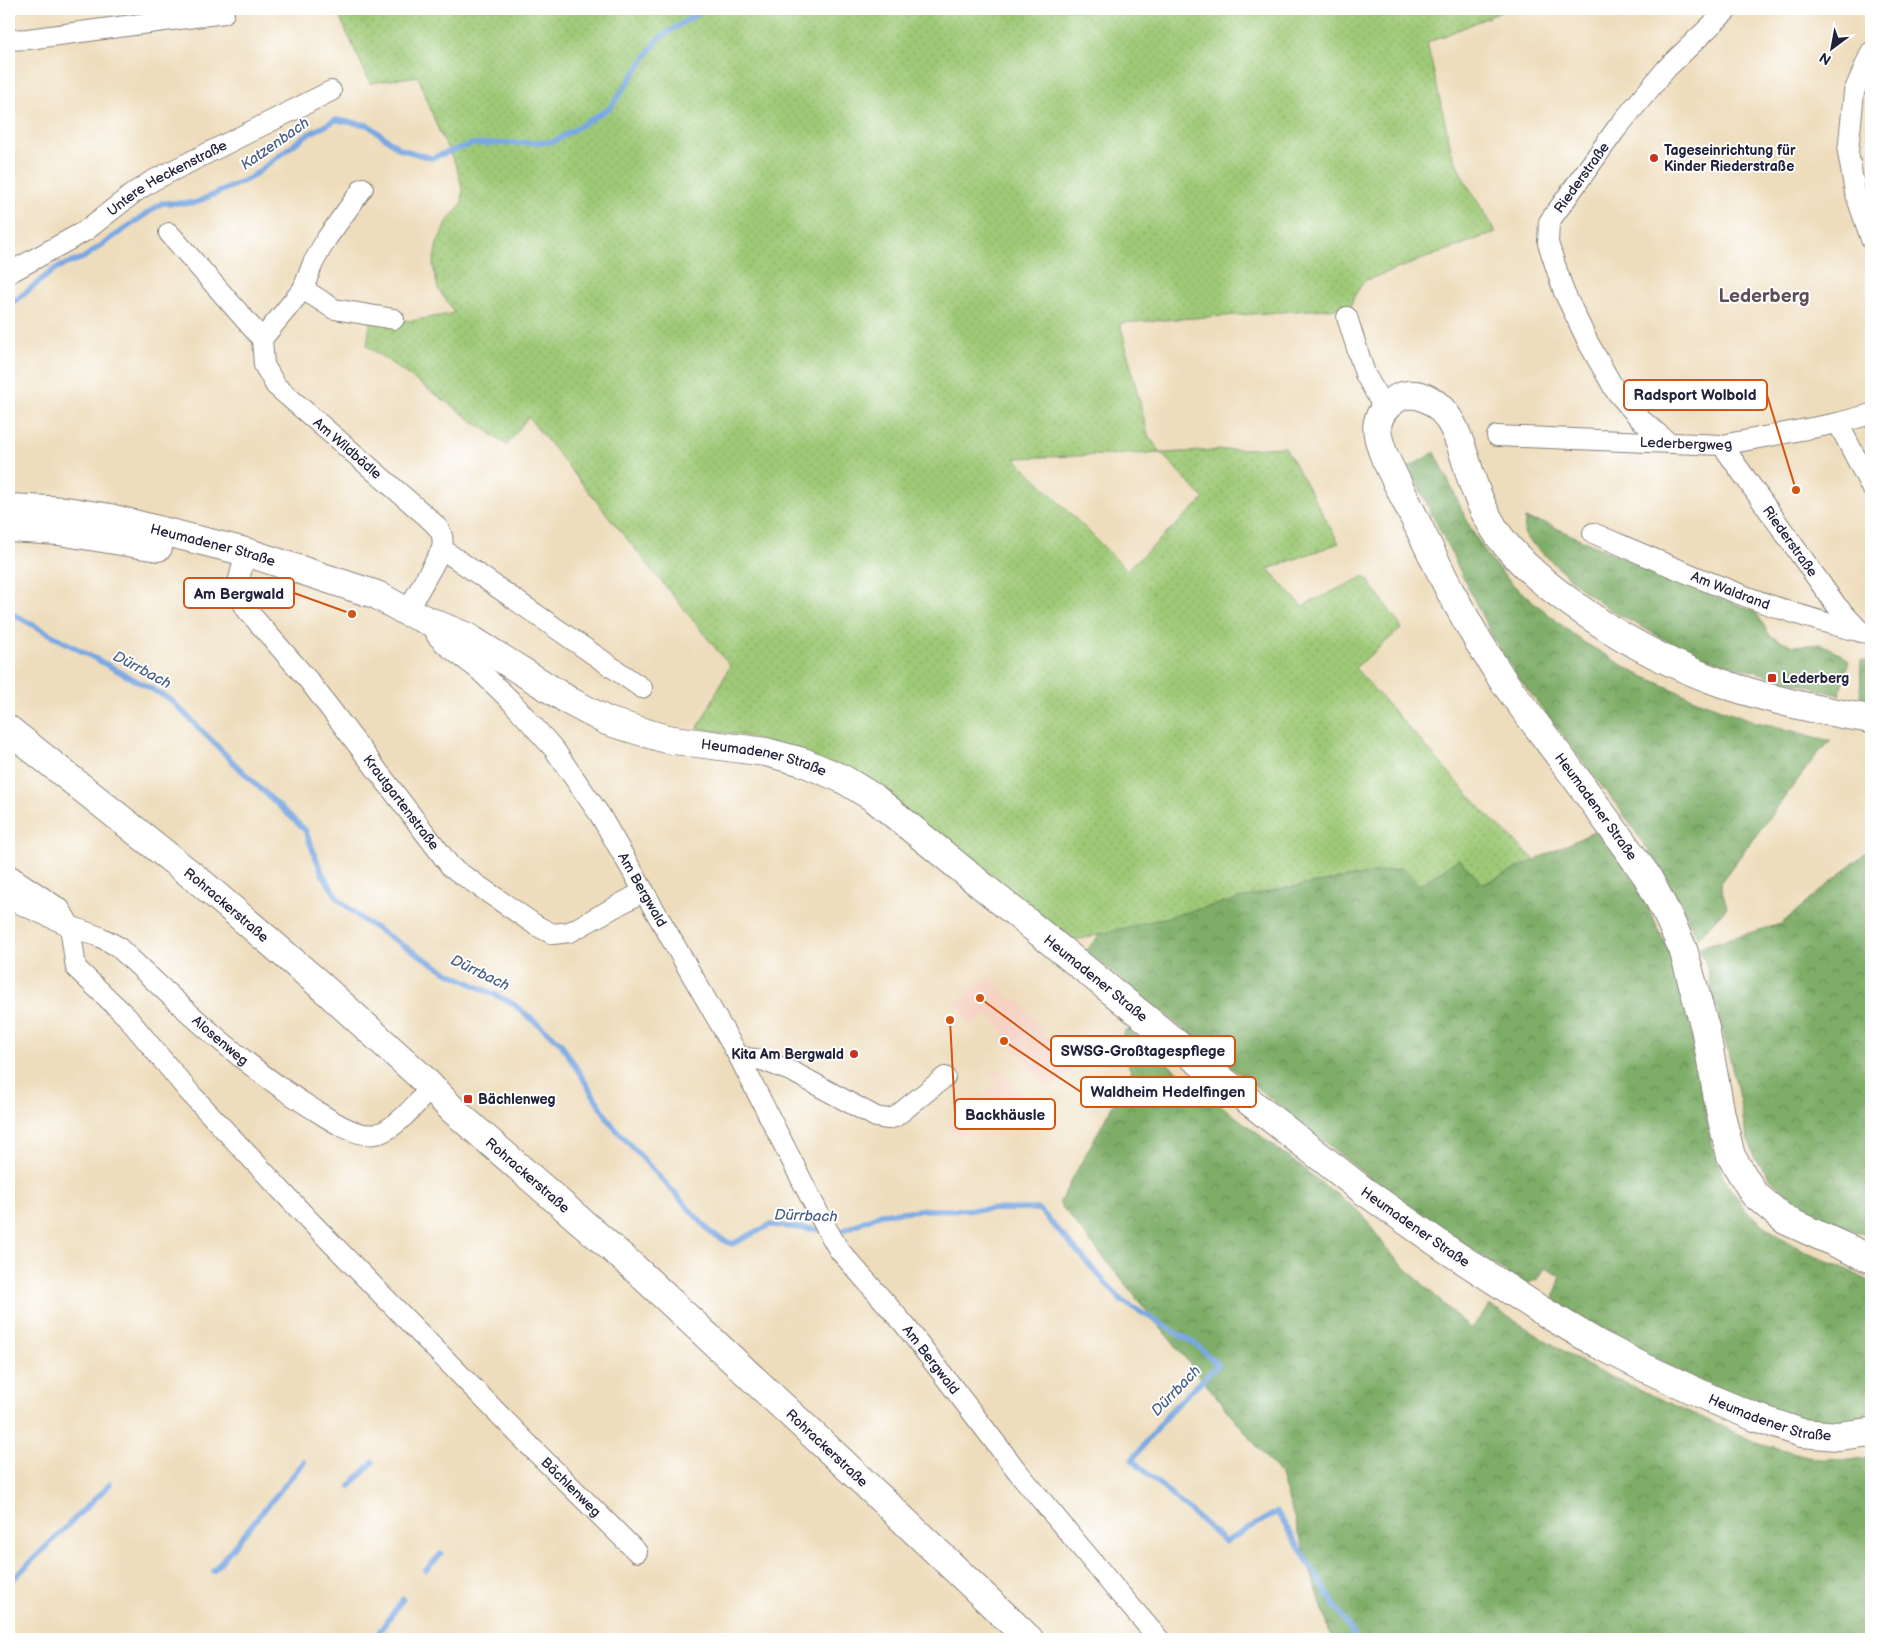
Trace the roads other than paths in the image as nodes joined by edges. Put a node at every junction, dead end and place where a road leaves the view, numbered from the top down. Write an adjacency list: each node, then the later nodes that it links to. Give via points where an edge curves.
1 (1728, 9): 18 (street, Riederstraße, via 1667,68 1617,128 1550,222 1548,243 1561,284 1589,344 1615,390 1639,418)
2 (224, 13): 3 (street)
3 (9, 40)
4 (1871, 52): 8 (street, via 1854,92 1848,152 1855,192)
5 (331, 91): 9 (street, Untere Heckenstraße, via 152,181 85,231)
6 (363, 188): 10 (street, via 313,263)
7 (169, 233): 13 (street)
8 (1871, 239)
9 (9, 273)
10 (303, 289): 12 (street, via 334,309); 13 (street)
11 (1347, 317): 14 (street, via 1365,374)
12 (394, 319)
13 (262, 339): 24 (street, Am Wildbädle, via 264,365 276,386 437,526 444,537)
14 (1384, 408): 30 (main road, via 1398,397 1415,394 1433,400 1449,417 1487,516 1506,544 1528,569 1601,624 1645,651 1710,680 1802,707); 39 (main road, Heumadener Straße, via 1377,428 1385,458 1477,640 1504,682 1647,876 1668,916 1683,949 1705,1028 1731,1156 1754,1194 1785,1220)
15 (1871, 414): 16 (street, Lederbergweg)
16 (1838, 423): 19 (street, Lederbergweg); 20 (street)
17 (1497, 436): 18 (street, Lederbergweg)
18 (1669, 443): 19 (street, Lederbergweg)
19 (1722, 445): 28 (street, Riederstraße, via 1836,605)
20 (1871, 487)
21 (9, 508): 25 (main road, Heumadener Straße, via 66,511 110,518)
22 (9, 528): 25 (main road, Heumadener Straße, via 59,530)
23 (1593, 533): 28 (street, Am Waldrand, via 1722,589 1785,612)
24 (442, 549): 26 (street); 29 (street)
25 (244, 560): 26 (main road, Heumadener Straße, via 370,610); 33 (street, Krautgartenstraße, via 238,594 247,610 309,681 451,867 553,934 570,932)
26 (407, 612): 27 (main road, Heumadener Straße)
27 (433, 622): 33 (street, Am Bergwald, via 437,636 492,682 554,749 600,815); 40 (main road, Heumadener Straße, via 492,651 607,721 666,739 766,752 803,762 843,779 874,798 1364,1191 1539,1309 1641,1366 1755,1417 1802,1433 1838,1436)
28 (1866, 633)
29 (642, 688)
30 (1871, 719)
31 (9, 730): 38 (main road, Rohrackerstraße, via 225,903 319,984)
32 (9, 875): 35 (street, Bächlenweg, via 60,909)
33 (644, 891): 36 (street, Am Bergwald)
34 (9, 899): 35 (street, Alosenweg)
35 (70, 926): 38 (street, Alosenweg, via 116,946 264,1077 353,1131 374,1134 390,1128); 41 (street, Bächlenweg, via 76,968 126,1016 190,1093 342,1254)
36 (739, 1057): 37 (street, via 762,1060 792,1072 876,1117 886,1119 895,1117); 43 (street, Am Bergwald, via 839,1250 904,1324 1018,1472)
37 (945, 1077)
38 (431, 1088): 42 (main road, Rohrackerstraße, via 637,1271)
39 (1871, 1259)
40 (1871, 1432)
41 (637, 1552)
42 (1029, 1639)
43 (1159, 1639)

